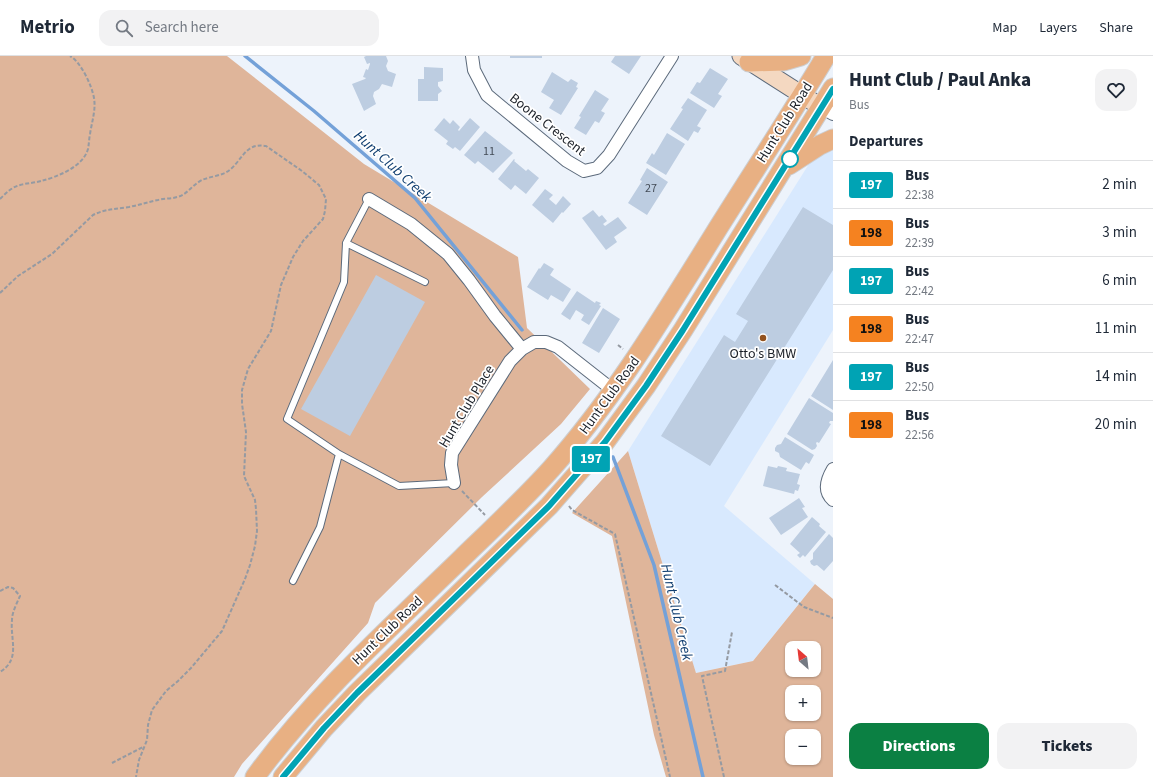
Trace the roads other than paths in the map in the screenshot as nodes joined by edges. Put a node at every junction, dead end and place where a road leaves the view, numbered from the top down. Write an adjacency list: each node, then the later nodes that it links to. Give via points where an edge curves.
1 (472, 56): 2 (street, Boone Crescent, via 474,70 487,95 567,161 584,171 597,168 609,155)
2 (672, 56)
3 (801, 56): 5 (main road, via 784,61)
4 (826, 56): 7 (main road, Hunt Club Road)
5 (745, 59): 7 (street)
6 (833, 88): 8 (main road, Hunt Club Road)
7 (802, 95): 8 (street); 15 (main road, Hunt Club Road, via 667,311)
8 (827, 111): 10 (main road, Hunt Club Road)
9 (833, 139): 10 (main road)
10 (784, 168): 22 (main road, Hunt Club Road, via 683,330 605,442 558,495 487,567 357,693)
11 (369, 199): 12 (lane); 14 (street, via 411,224 448,254)
12 (346, 243): 13 (lane); 16 (lane, via 344,282 287,418)
13 (425, 282)
14 (522, 349): 15 (street, Hunt Club Place, via 534,342 546,342 558,347); 18 (street, Hunt Club Place, via 510,361 452,453)
15 (614, 390): 21 (main road, Hunt Club Road, via 585,429 529,492 335,682)
16 (339, 454): 18 (lane, via 399,486); 20 (lane, via 320,527)
17 (833, 469): 19 (street, via 826,487)
18 (454, 483)
19 (833, 500)
20 (293, 581)
21 (255, 777)
22 (283, 777)

